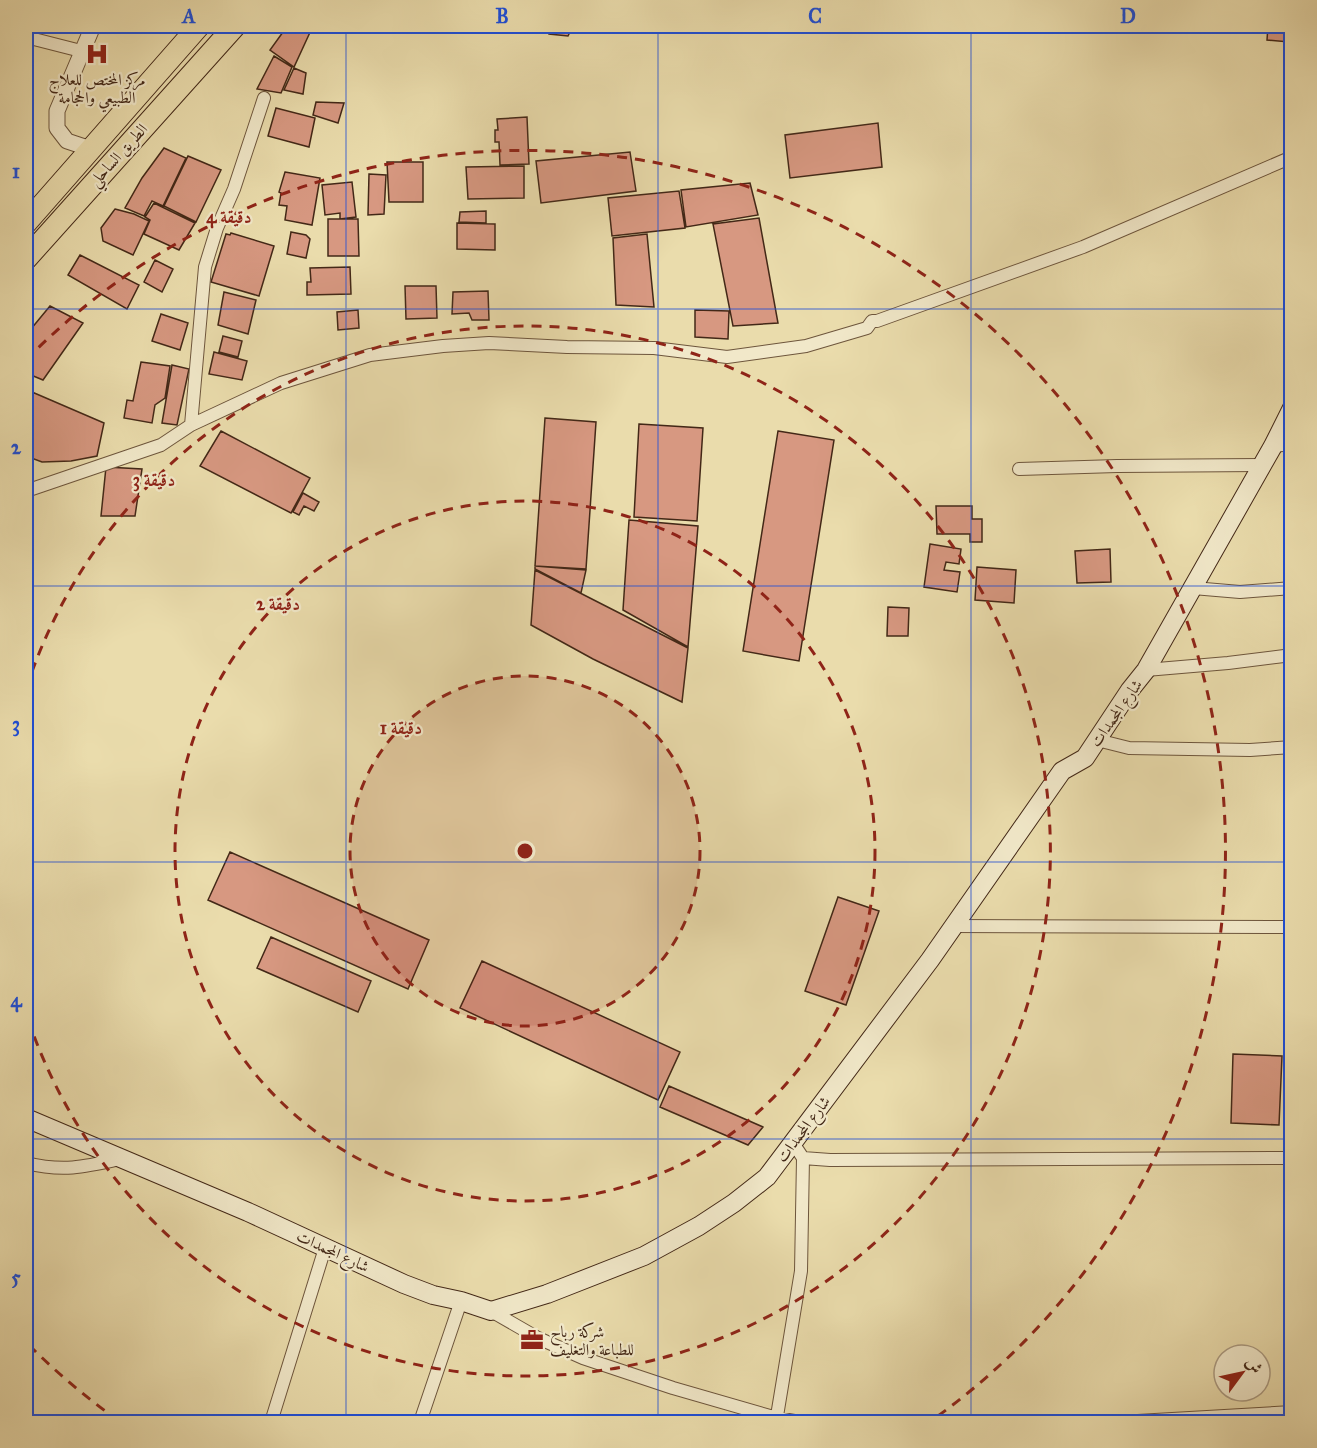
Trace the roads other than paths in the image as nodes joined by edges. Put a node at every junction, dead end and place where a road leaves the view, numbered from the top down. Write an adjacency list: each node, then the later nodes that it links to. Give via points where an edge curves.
1 (93, 26): 5 (street)
2 (199, 26): 7 (highway, الطريق الساحلي)
3 (235, 26): 8 (highway, الطريق الساحلي)
4 (26, 36): 5 (street)
5 (81, 51): 7 (street, via 57,111 57,128 67,141)
6 (264, 98): 13 (street, via 205,267)
7 (91, 149): 8 (highway); 10 (highway, الطريق الساحلي)
8 (115, 157): 11 (highway, الطريق الساحلي)
9 (1292, 157): 13 (street, via 1083,247 872,321 867,328 806,346 727,357 654,348 489,343 370,355 292,380)
10 (26, 223)
11 (26, 260)
12 (1292, 408): 15 (main road, شارع المجمدات)
13 (191, 425): 18 (street, via 161,445)
14 (1292, 444): 15 (street)
15 (1273, 446): 16 (main road, شارع المجمدات)
16 (1261, 465): 17 (street); 19 (main road, شارع المجمدات)
17 (1019, 469)
18 (26, 491)
19 (1193, 588): 20 (street, via 1240,592); 22 (main road, شارع المجمدات)
20 (1292, 588)
21 (1292, 655): 22 (street)
22 (1146, 670): 23 (main road, شارع المجمدات)
23 (1097, 740): 24 (street, via 1129,748); 25 (main road, شارع المجمدات, via 1085,758 1062,771)
24 (1292, 747)
25 (953, 926): 26 (street); 28 (main road, شارع المجمدات)
26 (1292, 927)
27 (26, 1118): 30 (main road, شارع المجمدات)
28 (798, 1150): 29 (street, via 846,1160); 34 (main road, شارع المجمدات, via 734,1203 644,1256 589,1279); 36 (street, via 801,1271)
29 (1292, 1158)
30 (120, 1159): 31 (street, via 74,1169); 32 (main road, شارع المجمدات)
31 (26, 1163)
32 (325, 1248): 33 (main road, شارع المجمدات, via 404,1284); 37 (street)
33 (461, 1301): 34 (main road, شارع المجمدات); 38 (street)
34 (491, 1311): 36 (street, via 583,1358)
35 (1292, 1413): 40 (street)
36 (777, 1420): 39 (street)
37 (272, 1422)
38 (420, 1422)
39 (800, 1422)
40 (1120, 1422)

